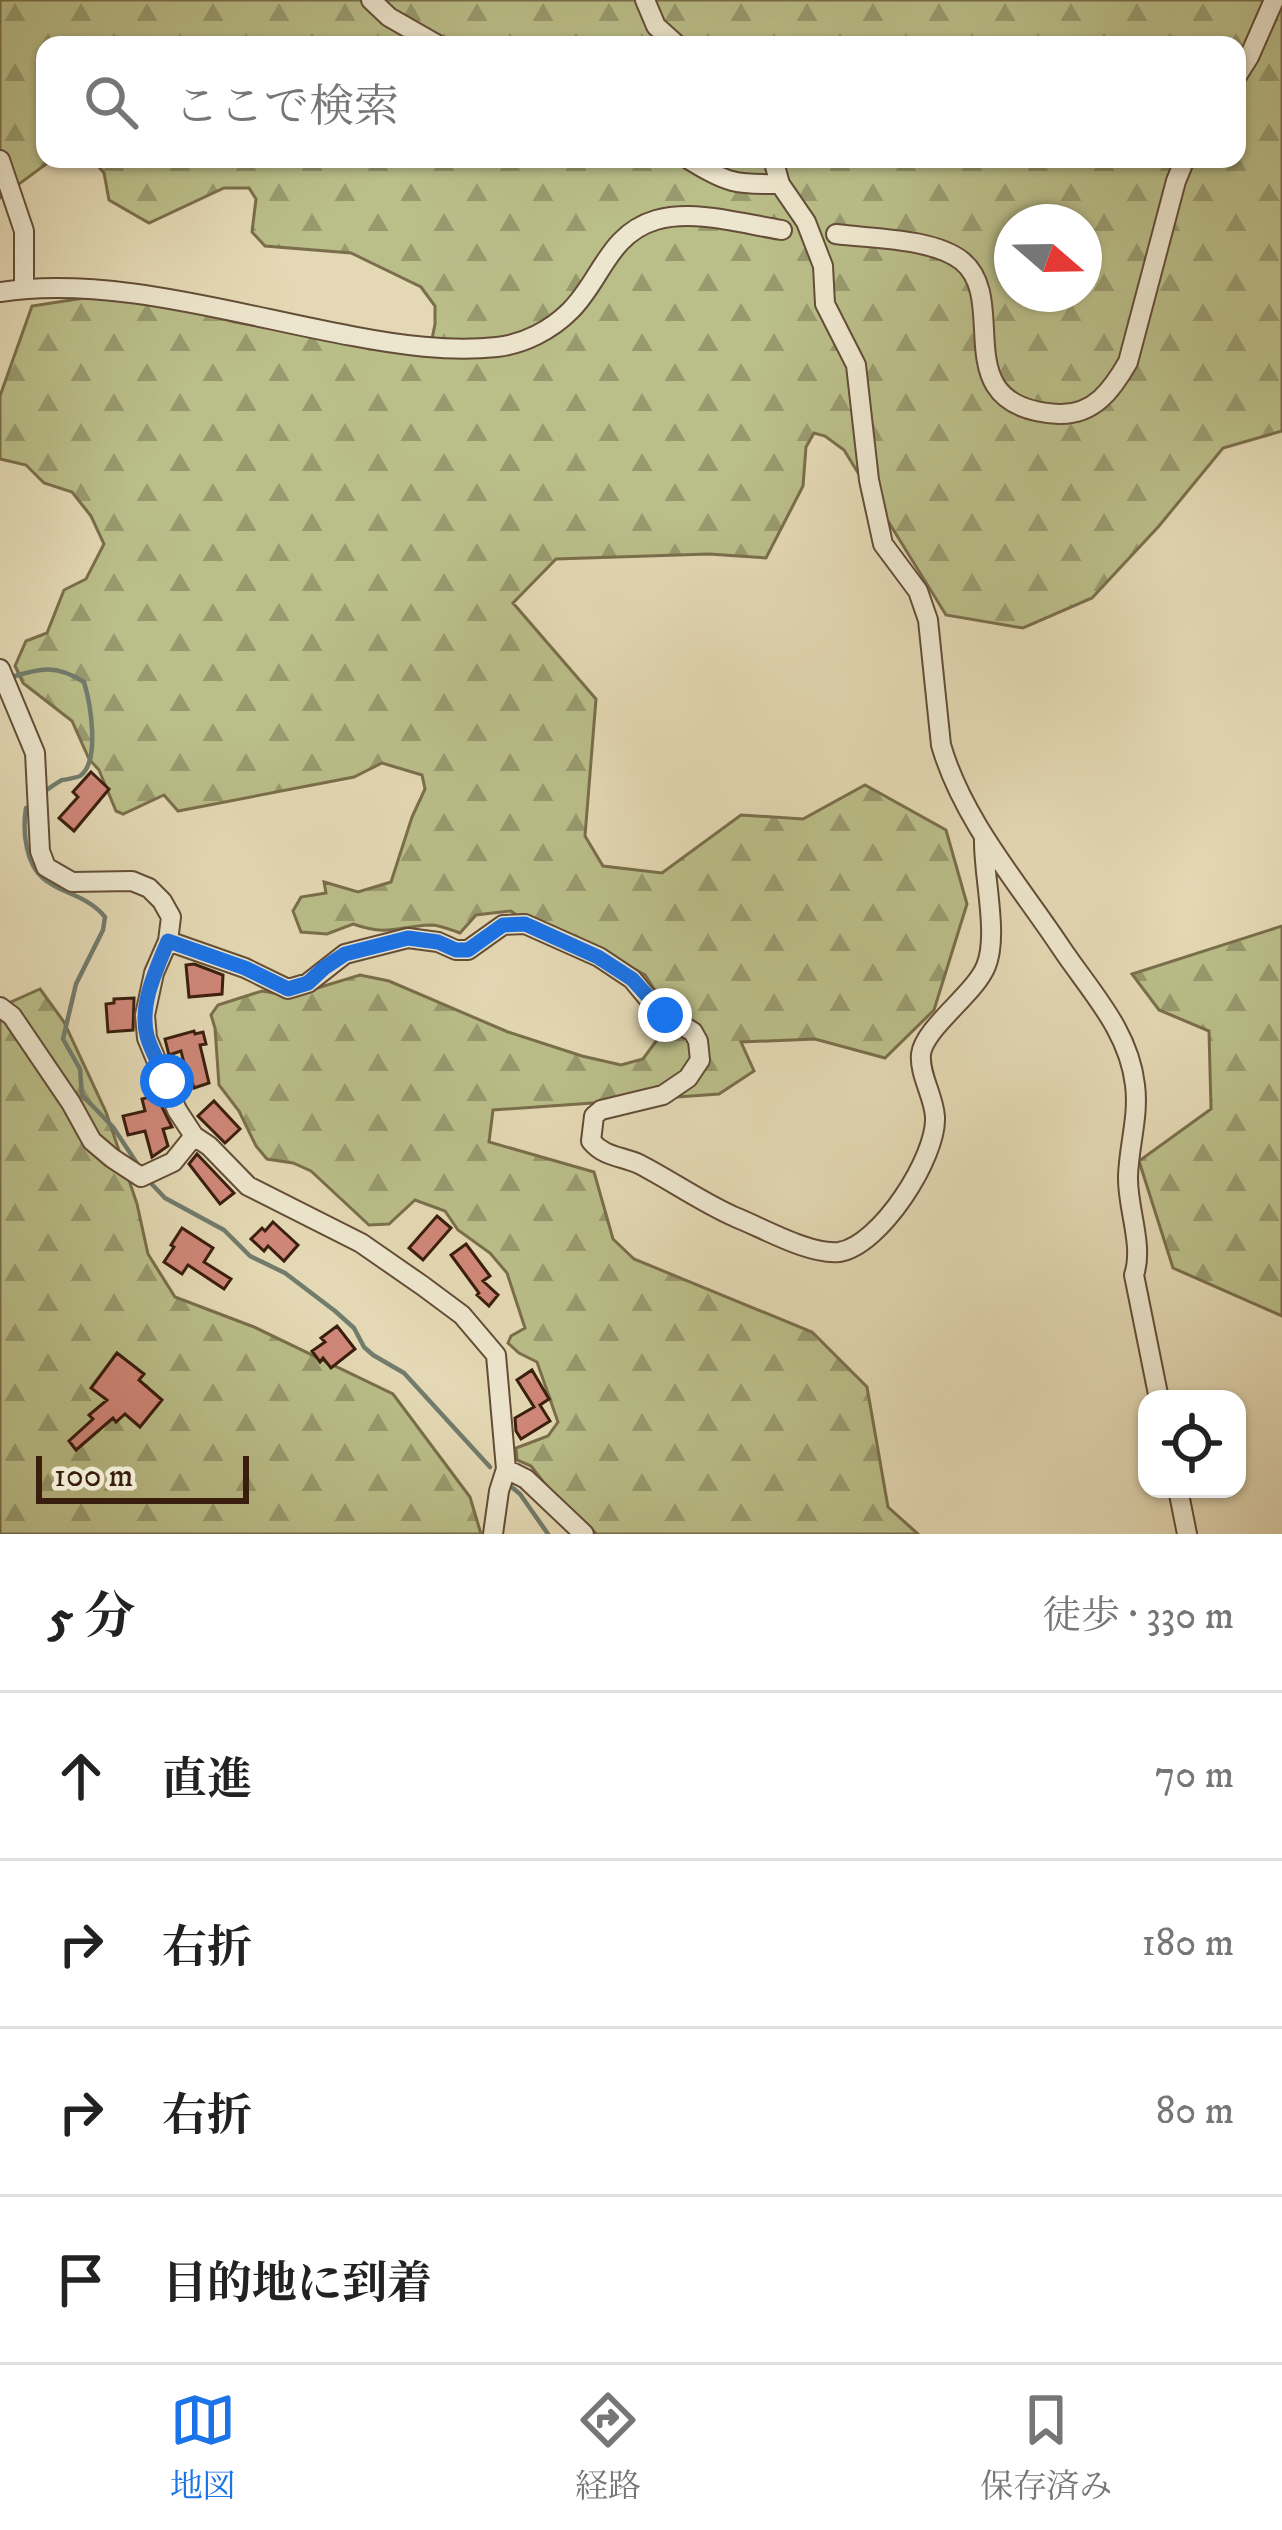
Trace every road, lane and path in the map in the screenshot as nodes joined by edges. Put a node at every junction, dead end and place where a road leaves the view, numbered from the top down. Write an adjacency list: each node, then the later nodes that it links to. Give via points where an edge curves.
1 (371, 0): 4 (street)
2 (645, 0): 5 (street)
3 (1274, 0): 6 (street)
4 (422, 36)
5 (667, 36)
6 (1246, 62)
7 (0, 160): 14 (street, via 24,231)
8 (702, 168): 11 (street, via 741,185)
9 (776, 168): 11 (street)
10 (1182, 168): 13 (street, via 1128,362 1103,397 1073,414 1036,411 1000,391 986,364 982,297 965,262 923,244)
11 (780, 184): 18 (street, via 806,222 823,266 825,304 856,364 883,544 918,591 928,620 941,745)
12 (782, 230): 14 (street, via 678,216 654,221 617,244 573,309 503,346 404,345 156,296)
13 (836, 234)
14 (23, 288): 15 (street)
15 (0, 292)
16 (0, 669): 17 (street)
17 (10, 713): 19 (street, via 35,753 46,867 72,882 149,888 171,917)
18 (984, 839): 19 (street, via 986,966 921,1055 932,1140 906,1196 841,1252 817,1251 600,1153 591,1141 594,1116 663,1095 700,1060 693,1032 598,957 525,924 503,925 468,950 408,938 345,954 288,989); 22 (street, via 1126,1047 1136,1084 1128,1179 1134,1275)
19 (168, 941): 21 (street, via 154,973 147,1038)
20 (0, 1007): 21 (street, via 112,1158 146,1174 173,1162)
21 (194, 1136): 23 (street, via 248,1186 361,1243 462,1316 496,1355)
22 (1158, 1390)
23 (506, 1469): 25 (street); 26 (street)
24 (1180, 1498): 27 (street)
25 (493, 1534)
26 (584, 1534)
27 (1187, 1534)

